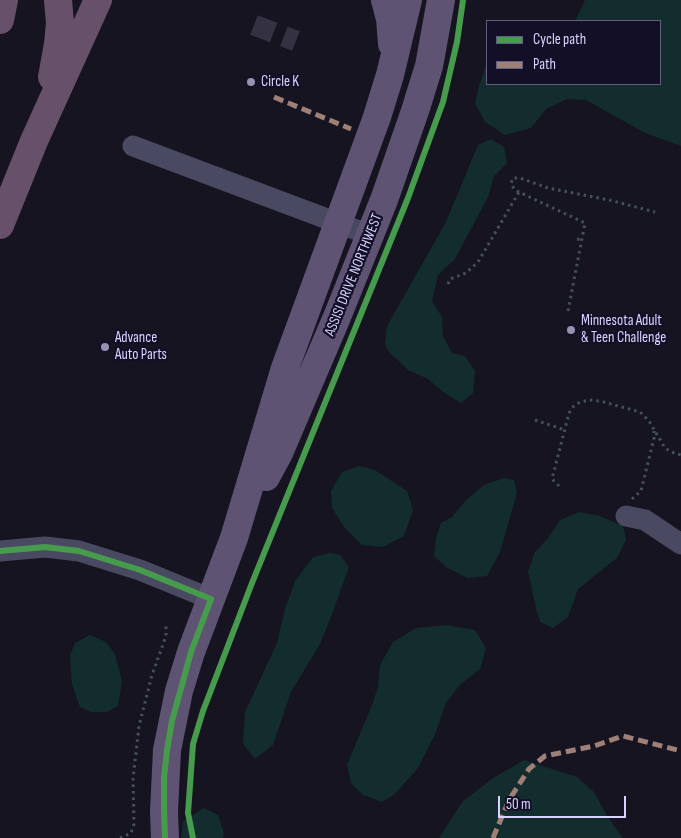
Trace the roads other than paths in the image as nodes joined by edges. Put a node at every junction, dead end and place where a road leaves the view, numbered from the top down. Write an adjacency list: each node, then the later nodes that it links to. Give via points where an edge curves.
1 (4, 0): 7 (highway)
2 (58, 0): 9 (highway, via 60,23 54,71)
3 (98, 0): 9 (highway)
4 (385, 0): 8 (main road, via 392,38)
5 (408, 0): 8 (main road, ASSISI DRIVE NORTHWEST)
6 (441, 0): 13 (main road, ASSISI DRIVE NORTHWEST, via 423,86)
7 (0, 20)
8 (390, 75): 12 (main road, ASSISI DRIVE NORTHWEST)
9 (34, 141): 11 (highway)
10 (133, 146): 12 (street)
11 (0, 225)
12 (339, 225): 13 (street); 15 (main road, ASSISI DRIVE NORTHWEST, via 285,368)
13 (370, 235): 15 (main road, ASSISI DRIVE NORTHWEST, via 278,453)
14 (627, 509): 16 (street)
15 (234, 538): 18 (main road, ASSISI DRIVE NORTHWEST)
16 (681, 544)
17 (0, 551): 18 (street, via 46,547 80,551 140,570)
18 (211, 599): 19 (main road, ASSISI DRIVE NORTHWEST, via 191,652 172,721 164,778)
19 (165, 838)

